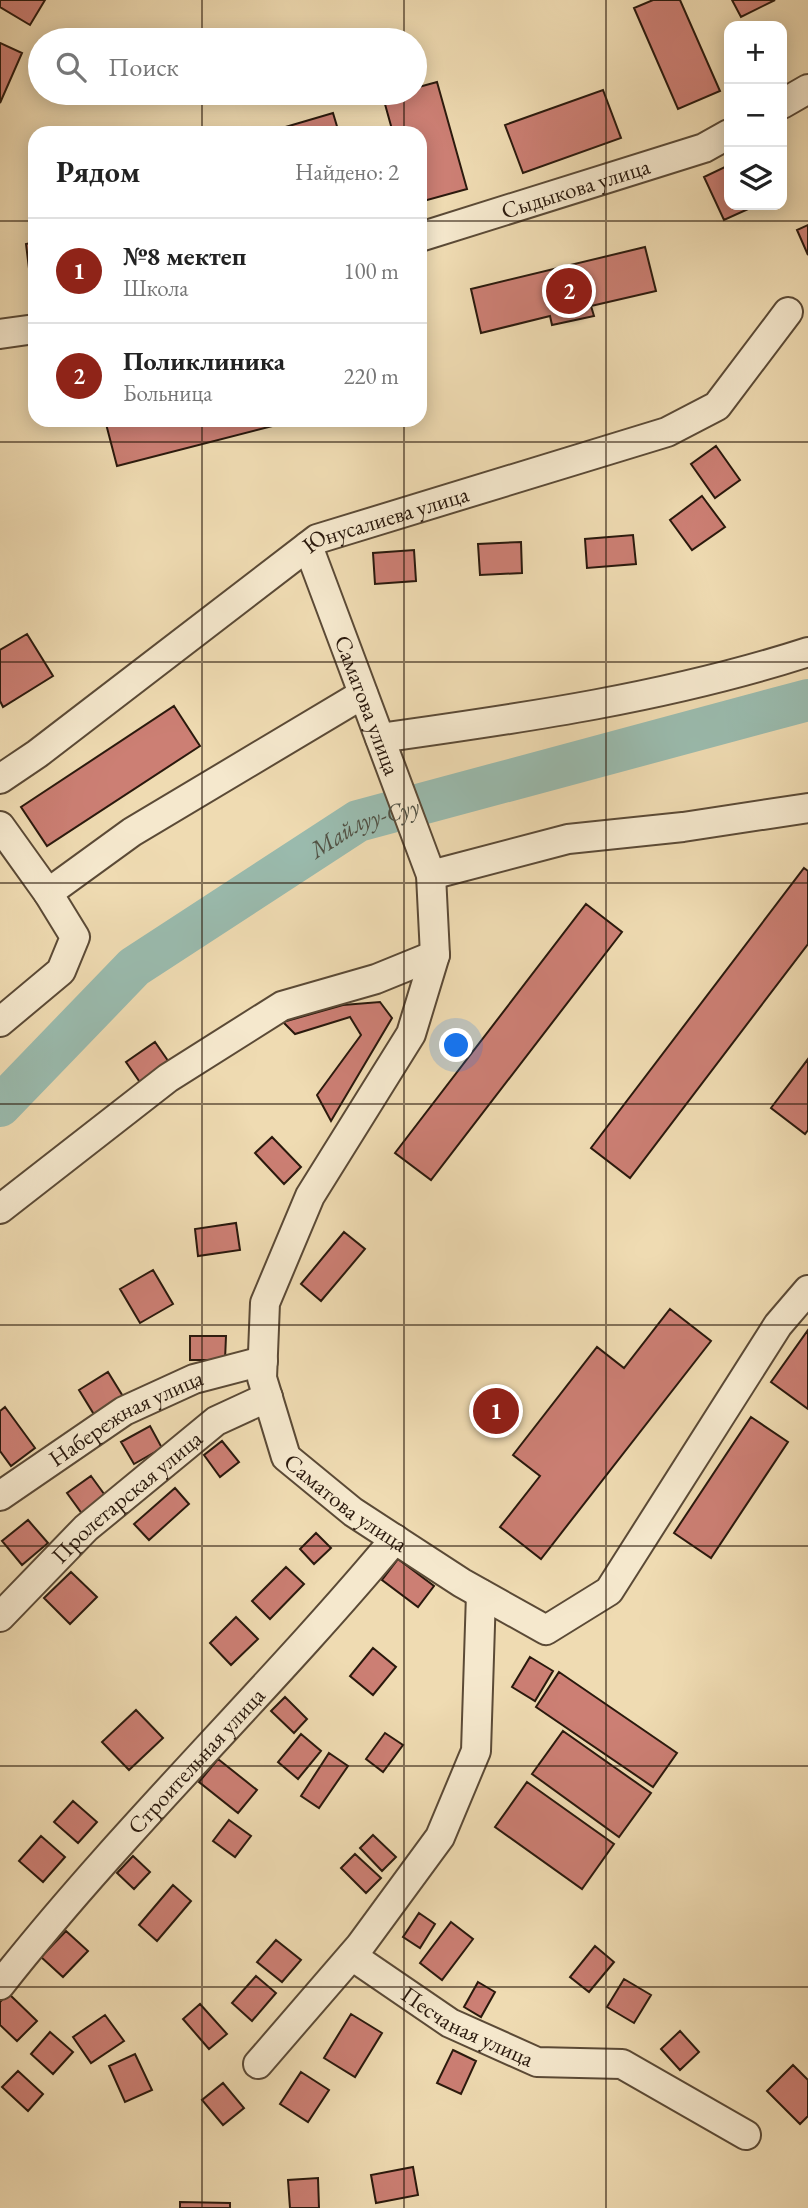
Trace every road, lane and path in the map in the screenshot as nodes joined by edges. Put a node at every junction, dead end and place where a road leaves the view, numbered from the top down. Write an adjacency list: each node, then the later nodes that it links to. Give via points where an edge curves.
1 (808, 89): 2 (street)
2 (787, 101)
3 (724, 137): 4 (street, Сыдыкова улица, via 705,148)
4 (427, 235)
5 (788, 313): 8 (street, Юнусалиева улица, via 717,406 667,432 317,539)
6 (28, 330): 7 (street)
7 (0, 334)
8 (308, 546): 10 (street, Саматова улица); 12 (street, Юнусалиева улица)
9 (808, 652): 11 (street, via 762,667 551,714)
10 (363, 694): 11 (street, Саматова улица); 16 (street, via 132,832)
11 (380, 738): 15 (street, Саматова улица)
12 (0, 779)
13 (808, 807): 15 (street, via 568,839)
14 (0, 826): 16 (street)
15 (431, 874): 17 (street, Саматова улица)
16 (48, 893): 18 (street, via 75,937 61,971)
17 (435, 955): 19 (street, via 376,979 282,1006 168,1078); 21 (street, Саматова улица, via 411,1034 310,1196 265,1303)
18 (0, 1022)
19 (0, 1209)
20 (808, 1290): 25 (street, Саматова улица, via 778,1325 609,1591 546,1630)
21 (263, 1362): 22 (street, Саматова улица); 23 (street, Набережная улица, via 194,1379 124,1411)
22 (268, 1397): 24 (street, Саматова улица, via 286,1457 353,1512); 26 (street, Пролетарская улица, via 216,1421 86,1528)
23 (0, 1496)
24 (396, 1539): 25 (street, Саматова улица); 28 (street, Строительная улица, via 147,1813)
25 (481, 1594): 27 (street, via 476,1751 440,1837)
26 (0, 1617)
27 (352, 1956): 29 (street); 30 (street, Песчаная улица, via 450,2023 537,2062 622,2064)
28 (0, 1985)
29 (258, 2064)
30 (746, 2135)

